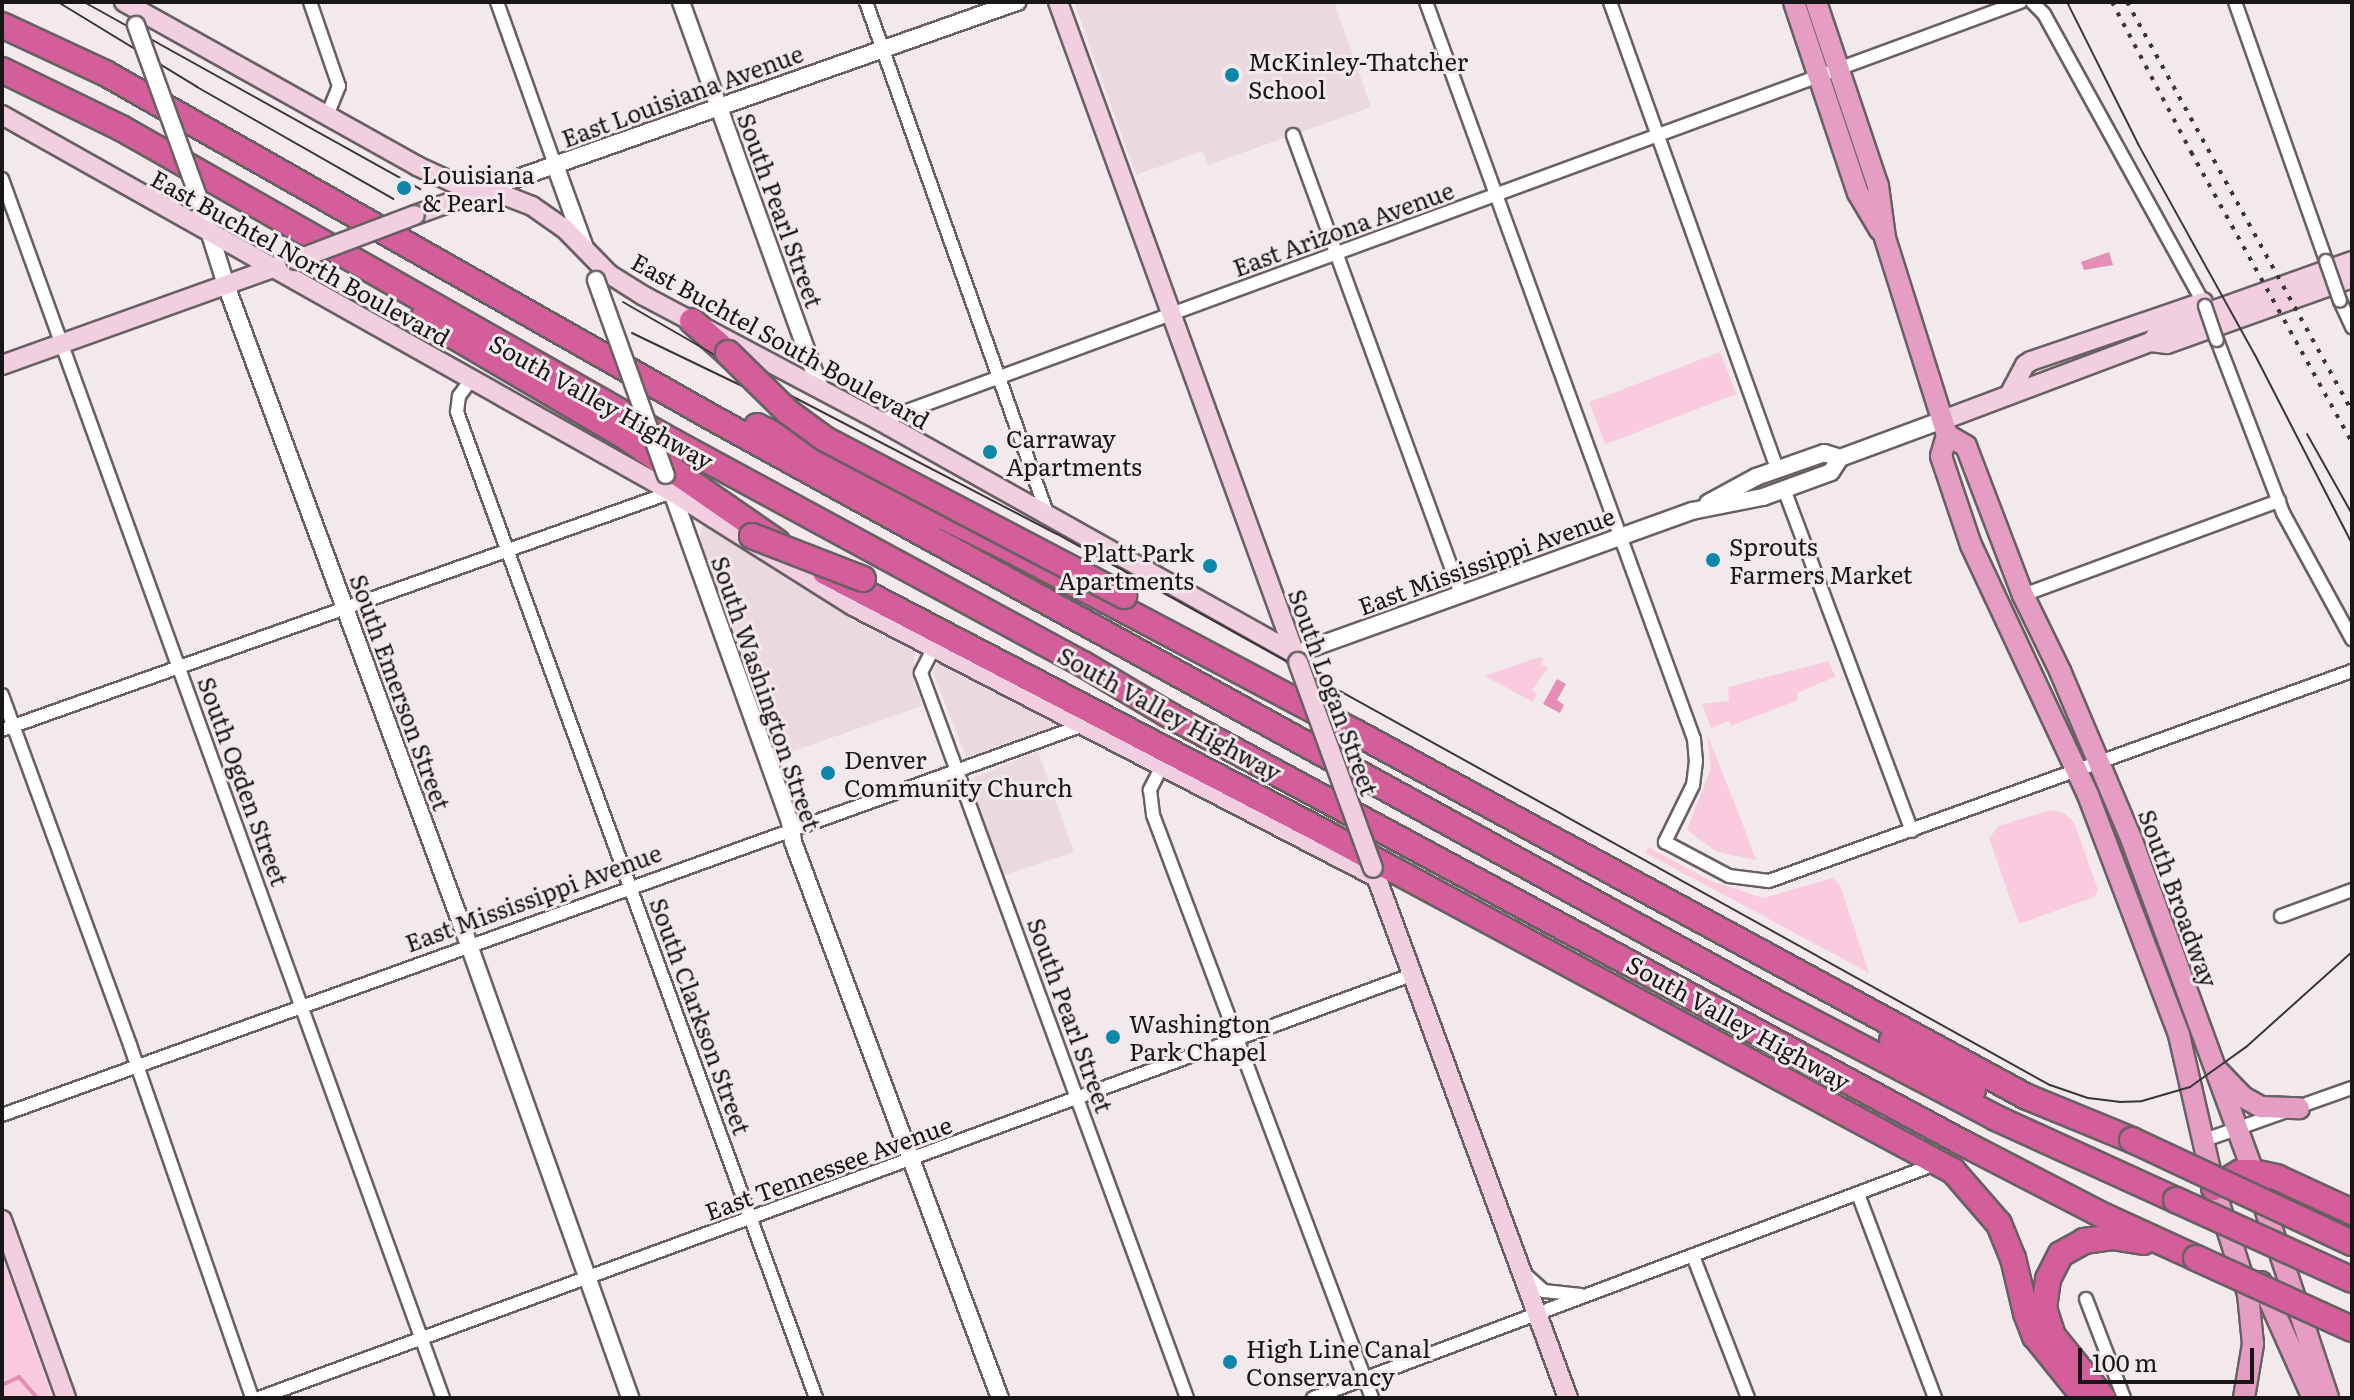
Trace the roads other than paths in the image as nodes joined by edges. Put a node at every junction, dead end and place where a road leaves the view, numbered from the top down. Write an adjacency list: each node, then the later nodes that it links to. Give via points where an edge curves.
1 (310, 2): 22 (street, via 339,86)
2 (497, 2): 26 (street, South Washington Street)
3 (681, 2): 21 (street, South Pearl Street)
4 (866, 2): 17 (street)
5 (1017, 2): 17 (street, East Louisiana Avenue)
6 (1058, 2): 40 (main road, South Logan Street)
7 (1426, 2): 29 (street)
8 (1610, 2): 25 (street)
9 (1794, 2): 20 (main road, South Broadway)
10 (1816, 2): 19 (main road, South Broadway)
11 (2020, 2): 15 (street, East Arizona Avenue)
12 (2032, 2): 39 (street, via 2044,14)
13 (2235, 2): 43 (street, bridge)
14 (127, 3): 22 (main road, East Buchtel South Boulevard); 31 (street, South Emerson Street, bridge)
15 (1999, 7): 19 (street, East Arizona Avenue)
16 (2, 25): 42 (highway, South Valley Highway, via 105,73)
17 (883, 48): 21 (street, East Louisiana Avenue); 47 (street)
18 (2, 70): 30 (highway, South Valley Highway, via 121,128)
19 (1842, 70): 20 (street, East Arizona Avenue); 32 (main road, South Broadway, via 1878,186)
20 (1821, 77): 25 (street, East Arizona Avenue); 32 (main road, South Broadway, via 1858,193)
21 (719, 107): 26 (street, East Louisiana Avenue); 49 (street, South Pearl Street)
22 (327, 115): 28 (main road, East Buchtel South Boulevard)
23 (2, 116): 31 (main road, East Buchtel North Boulevard)
24 (1293, 135): 33 (street)
25 (1658, 137): 29 (street, East Arizona Avenue); 54 (street)
26 (555, 165): 28 (street, East Louisiana Avenue); 34 (street, South Washington Street)
27 (2, 179): 45 (street, South Ogden Street)
28 (476, 193): 34 (main road, East Buchtel South Boulevard, via 501,194 532,206 564,228); 36 (main road, East Louisiana Avenue, bridge)
29 (1496, 196): 33 (street, East Arizona Avenue); 61 (street)
30 (259, 206): 81 (highway, South Valley Highway, via 848,538); 120 (highway, via 412,312 621,434 836,578 1325,833 1953,1171 1999,1224 2031,1327)
31 (208, 232): 36 (main road, East Buchtel North Boulevard); 38 (street, South Emerson Street)
32 (1885, 238): 52 (main road, South Broadway)
33 (1337, 254): 40 (street, East Arizona Avenue); 63 (street)
34 (587, 255): 41 (main road, East Buchtel South Boulevard, via 622,283); 55 (street, South Washington Street, bridge)
35 (2352, 261): 44 (main road, via 2161,329)
36 (273, 268): 38 (main road, East Louisiana Avenue); 48 (main road, East Buchtel North Boulevard)
37 (2352, 278): 44 (main road, via 2167,344)
38 (226, 285): 45 (main road, East Louisiana Avenue); 65 (street, South Emerson Street)
39 (2204, 304): 50 (main road, via 2031,361); 57 (street, bridge)
40 (1170, 315): 47 (street, East Arizona Avenue); 68 (main road, South Logan Street)
41 (692, 321): 49 (main road, East Buchtel South Boulevard); 74 (highway, bridge, via 788,412 825,439 1124,596)
42 (553, 327): 74 (highway, via 1007,548); 102 (highway, South Valley Highway, via 1782,1006 1996,1118)
43 (2352, 327)
44 (2151, 342): 50 (main road)
45 (61, 343): 46 (main road, East Louisiana Avenue); 69 (street, South Ogden Street)
46 (2, 365)
47 (1000, 377): 51 (street, East Arizona Avenue); 59 (street)
48 (470, 381): 55 (main road, East Buchtel North Boulevard); 62 (street, South Clarkson Street, via 459,396 457,412)
49 (820, 389): 51 (main road, East Buchtel South Boulevard)
50 (2009, 395): 52 (main road)
51 (880, 421): 59 (main road, East Buchtel South Boulevard)
52 (1945, 428): 53 (street, East Mississippi Avenue); 64 (main road, South Broadway, via 1966,446); 77 (main road, South Broadway, via 1941,456 1971,545)
53 (1832, 455): 54 (street, East Mississippi Avenue); 56 (street, East Mississippi Avenue, via 1831,472)
54 (1777, 469): 58 (street, East Mississippi Avenue)
55 (669, 483): 60 (main road, East Buchtel North Boulevard); 62 (street); 79 (street, South Washington Street)
56 (1784, 489): 58 (street, East Mississippi Avenue); 80 (street)
57 (2279, 501): 64 (street); 66 (street)
58 (1692, 511): 61 (street, East Mississippi Avenue)
59 (1047, 513): 68 (main road, East Buchtel South Boulevard)
60 (728, 525): 67 (main road, East Buchtel North Boulevard, via 853,606); 81 (highway, bridge, via 863,579 1395,851)
61 (1619, 537): 63 (street, East Mississippi Avenue); 80 (street, via 1696,750 1693,785 1665,842 1717,871 1755,882 1788,876)
62 (507, 549): 65 (street); 83 (street, South Clarkson Street)
63 (1461, 594): 68 (street, East Mississippi Avenue)
64 (2023, 595): 75 (main road, South Broadway)
65 (345, 608): 69 (street); 87 (street, South Emerson Street)
66 (2352, 639)
67 (933, 649): 72 (main road, East Buchtel North Boulevard); 78 (street, South Pearl Street, via 921,673)
68 (1296, 658): 82 (main road, South Logan Street, bridge)
69 (181, 668): 73 (street); 89 (street, South Ogden Street)
70 (2352, 671): 75 (street)
71 (2, 695): 73 (street)
72 (1081, 726): 76 (main road, East Buchtel North Boulevard); 78 (street, East Mississippi Avenue)
73 (8, 728): 92 (street)
74 (1355, 732): 86 (highway)
75 (2099, 763): 77 (street); 91 (main road, South Broadway)
76 (1161, 768): 82 (main road, East Buchtel North Boulevard); 90 (street, via 1150,790 1150,805)
77 (2077, 771): 80 (street); 98 (main road, South Broadway, via 2168,1000)
78 (956, 773): 79 (street, East Mississippi Avenue); 94 (street, South Pearl Street)
79 (792, 830): 83 (street, East Mississippi Avenue); 99 (street, South Washington Street)
80 (1912, 831)
81 (1433, 854): 111 (highway, South Valley Highway, via 1963,1143)
82 (1374, 873): 88 (main road, South Logan Street)
83 (631, 888): 87 (street, East Mississippi Avenue); 106 (street, South Clarkson Street)
84 (2352, 890): 85 (street)
85 (2281, 916)
86 (1703, 920): 102 (highway, via 1933,1066); 109 (highway, bridge, via 2027,1097)
87 (468, 946): 89 (street, East Mississippi Avenue); 113 (street, South Emerson Street)
88 (1411, 975): 90 (street, East Tennessee Avenue); 112 (main road, South Logan Street)
89 (301, 1006): 92 (street, East Mississippi Avenue); 119 (street, South Ogden Street)
90 (1239, 1039): 94 (street, East Tennessee Avenue); 121 (street)
91 (2212, 1065): 95 (main road, via 2252,1103); 97 (main road, South Broadway)
92 (136, 1066): 96 (street, East Mississippi Avenue); 123 (street)
93 (2352, 1088): 95 (street)
94 (1076, 1099): 99 (street, East Tennessee Avenue); 129 (street, South Pearl Street)
95 (2299, 1108): 97 (street)
96 (2, 1115)
97 (2235, 1130): 98 (street); 101 (main road, South Broadway)
98 (2202, 1141): 103 (main road, South Broadway)
99 (912, 1159): 106 (street, East Tennessee Avenue); 128 (street, South Washington Street)
100 (1925, 1168): 104 (street)
101 (2253, 1172): 103 (highway, via 2230,1177); 105 (highway); 141 (main road, South Broadway)
102 (2143, 1183): 114 (highway, South Valley Highway, bridge)
103 (2214, 1188): 108 (main road, South Broadway)
104 (1858, 1194): 110 (street); 134 (street)
105 (2352, 1212)
106 (751, 1219): 113 (street, East Tennessee Avenue); 127 (street, South Clarkson Street)
107 (2, 1220): 122 (main road)
108 (2230, 1236): 139 (main road, South Broadway, via 2253,1319); 140 (main road, via 2252,1262)
109 (2352, 1243)
110 (1693, 1256): 115 (street); 133 (street)
111 (2196, 1258): 118 (highway, South Valley Highway, bridge); 137 (highway, via 2128,1239 2084,1241 2061,1254 2048,1279 2048,1323 2062,1349)
112 (1519, 1266): 115 (street, via 1544,1291); 117 (main road, South Logan Street)
113 (585, 1278): 119 (street, East Tennessee Avenue); 126 (street, South Emerson Street)
114 (2352, 1280)
115 (1592, 1295): 117 (street)
116 (2086, 1299): 138 (street)
117 (1537, 1314): 121 (street); 132 (main road, South Logan Street)
118 (2352, 1329)
119 (421, 1339): 124 (street, East Tennessee Avenue); 125 (street, South Ogden Street)
120 (2058, 1367): 135 (highway); 136 (highway)
121 (1365, 1379): 130 (street); 131 (street)
122 (66, 1398)
123 (252, 1398)
124 (259, 1398)
125 (443, 1398)
126 (630, 1398)
127 (816, 1398)
128 (1000, 1398)
129 (1187, 1398)
130 (1313, 1398)
131 (1372, 1398)
132 (1568, 1398)
133 (1748, 1398)
134 (1935, 1398)
135 (2069, 1398)
136 (2085, 1398)
137 (2103, 1398)
138 (2124, 1398)
139 (2244, 1398)
140 (2313, 1398)
141 (2328, 1398)

